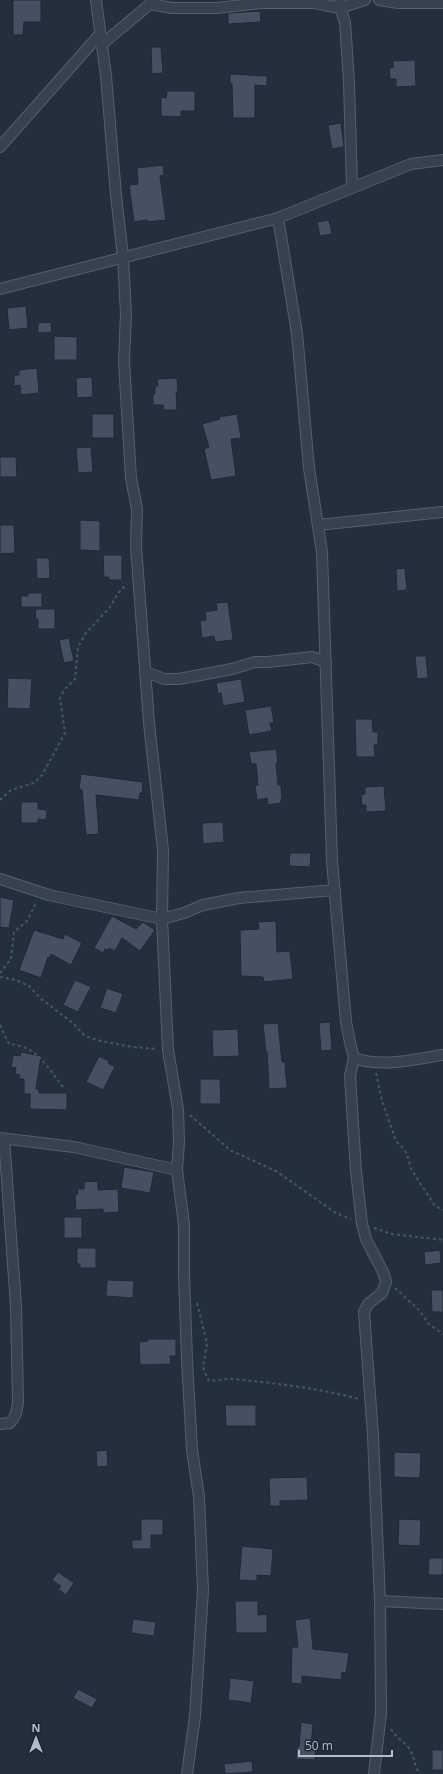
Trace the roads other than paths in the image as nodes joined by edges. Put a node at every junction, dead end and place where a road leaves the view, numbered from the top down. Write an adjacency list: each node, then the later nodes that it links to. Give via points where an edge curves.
1 (96, 0): 7 (street)
2 (365, 0): 6 (street)
3 (379, 0): 5 (street, via 398,3)
4 (152, 2): 6 (street, via 172,8 217,8 261,3); 8 (street)
5 (443, 3)
6 (340, 4): 11 (street, via 345,22 349,82)
7 (100, 34): 8 (street); 9 (street)
8 (101, 45): 13 (street)
9 (0, 147)
10 (443, 160): 11 (street, via 411,164)
11 (352, 188): 12 (street)
12 (278, 218): 13 (street); 16 (street, via 297,333 309,468)
13 (123, 257): 14 (street); 18 (street, via 126,314 124,361 132,478 137,509 136,546)
14 (0, 289)
15 (443, 512): 16 (street)
16 (318, 525): 17 (street, via 322,552)
17 (326, 662): 18 (street, via 312,657 255,662 179,679 164,679); 20 (street)
18 (146, 672): 21 (street, via 162,850)
19 (0, 879): 21 (street, via 41,892)
20 (335, 890): 21 (street, via 239,898 204,905); 23 (street, via 346,1022)
21 (162, 919): 25 (street, via 168,1050 178,1109)
22 (443, 1055): 23 (street, via 375,1064)
23 (354, 1058): 27 (street, via 350,1076 356,1171 366,1239 386,1282 382,1293 368,1304 364,1312)
24 (2, 1138): 25 (street, via 74,1146); 26 (street, via 16,1306 18,1402 13,1420)
25 (177, 1170): 29 (street, via 184,1225 187,1360 192,1450 199,1497 203,1590 195,1716)
26 (0, 1424)
27 (380, 1601): 28 (street); 30 (street, via 381,1713)
28 (443, 1604)
29 (187, 1774)
30 (374, 1774)

